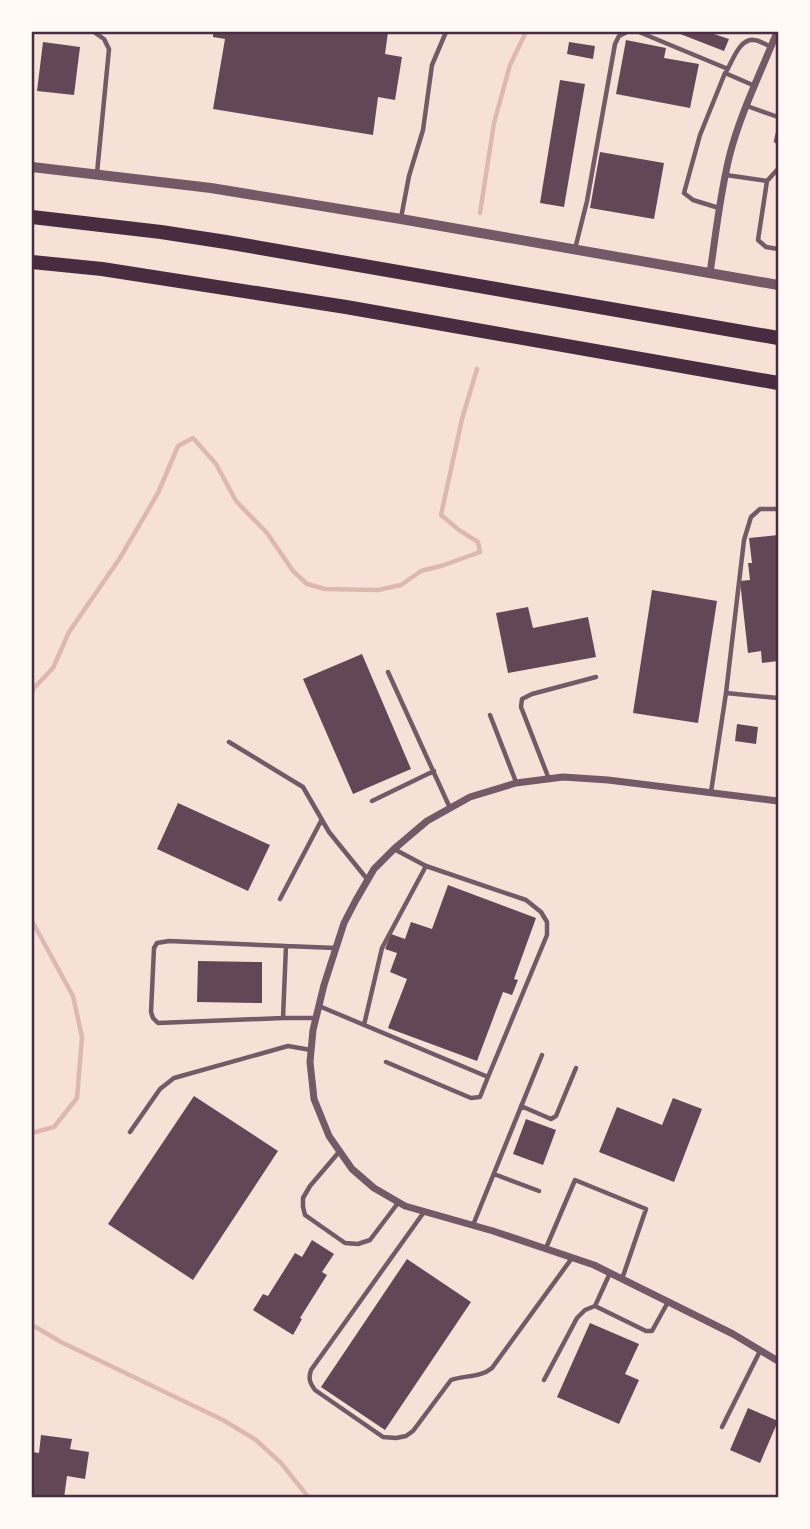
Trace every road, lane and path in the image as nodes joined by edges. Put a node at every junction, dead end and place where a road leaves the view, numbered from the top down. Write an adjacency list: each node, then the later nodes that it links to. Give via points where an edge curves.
1 (94, 32): 15 (lane, via 109,50)
2 (446, 32): 20 (lane, via 432,65 423,130)
3 (627, 32): 22 (lane, via 615,44)
4 (639, 32): 7 (lane)
5 (777, 35): 6 (street)
6 (771, 47): 7 (lane, via 747,40); 8 (street)
7 (727, 71): 8 (lane); 18 (lane, via 700,135 684,190 693,200)
8 (755, 86): 9 (street)
9 (747, 106): 10 (lane); 16 (street)
10 (779, 117)
11 (779, 133): 12 (lane)
12 (779, 142)
13 (32, 167): 15 (street)
14 (779, 171): 17 (lane)
15 (97, 174): 20 (street)
16 (726, 175): 17 (lane); 18 (street)
17 (767, 181): 21 (lane, via 758,240)
18 (720, 208): 24 (street)
19 (32, 217): 26 (highway, via 200,238)
20 (401, 219): 22 (street)
21 (779, 249)
22 (575, 250): 24 (street)
23 (32, 262): 29 (highway, via 345,307)
24 (710, 272): 25 (street)
25 (779, 285)
26 (586, 304): 27 (highway); 28 (highway)
27 (779, 332)
28 (779, 338)
29 (689, 368): 30 (highway); 31 (highway)
30 (779, 383)
31 (779, 389)
32 (779, 509): 35 (lane, via 760,509 751,517 744,540)
33 (388, 672): 39 (lane)
34 (596, 677): 40 (lane, via 522,699)
35 (726, 693): 36 (lane); 42 (lane)
36 (779, 698)
37 (490, 715): 41 (lane)
38 (229, 743): 46 (lane, via 303,787)
39 (434, 771): 43 (lane); 45 (lane)
40 (548, 779): 41 (street); 42 (street, via 563,776)
41 (516, 783): 45 (street)
42 (711, 792): 44 (street)
43 (372, 801)
44 (779, 801)
45 (450, 808): 47 (street)
46 (321, 821): 49 (lane); 50 (lane)
47 (394, 849): 48 (lane); 49 (street)
48 (426, 866): 56 (lane, via 382,948); 61 (lane, via 526,900 547,922 547,935)
49 (368, 880): 52 (street)
50 (281, 899)
51 (286, 946): 52 (lane); 54 (lane); 54 (lane, via 157,943 150,1012 158,1023)
52 (336, 948): 53 (street)
53 (319, 1006): 55 (street); 56 (lane)
54 (283, 1018): 55 (lane)
55 (316, 1018): 57 (street)
56 (365, 1025): 61 (lane)
57 (312, 1050): 63 (lane, via 288,1046 174,1078 160,1089); 64 (street, via 314,1099)
58 (542, 1055): 62 (lane)
59 (386, 1062): 61 (lane, via 471,1098 480,1097)
60 (576, 1068): 62 (lane, via 556,1116 551,1119)
61 (488, 1077)
62 (521, 1106): 65 (lane)
63 (130, 1132)
64 (340, 1151): 67 (street, via 367,1182); 67 (lane, via 303,1198 305,1215 345,1243 358,1244 370,1240)
65 (494, 1174): 66 (lane); 69 (lane)
66 (539, 1191)
67 (399, 1202): 68 (street)
68 (424, 1212): 69 (street); 71 (lane, via 309,1376 315,1390 383,1437 406,1436 413,1431 451,1380 484,1374 492,1368)
69 (473, 1225): 70 (street)
70 (546, 1248): 71 (street); 73 (lane, via 575,1180 646,1209)
71 (573, 1257): 72 (street)
72 (610, 1273): 73 (street); 75 (lane)
73 (622, 1279): 74 (street)
74 (668, 1302): 75 (lane, via 652,1331); 76 (street)
75 (595, 1306): 78 (lane, via 577,1318)
76 (760, 1350): 77 (street); 79 (lane)
77 (779, 1361)
78 (544, 1380)
79 (722, 1427)

